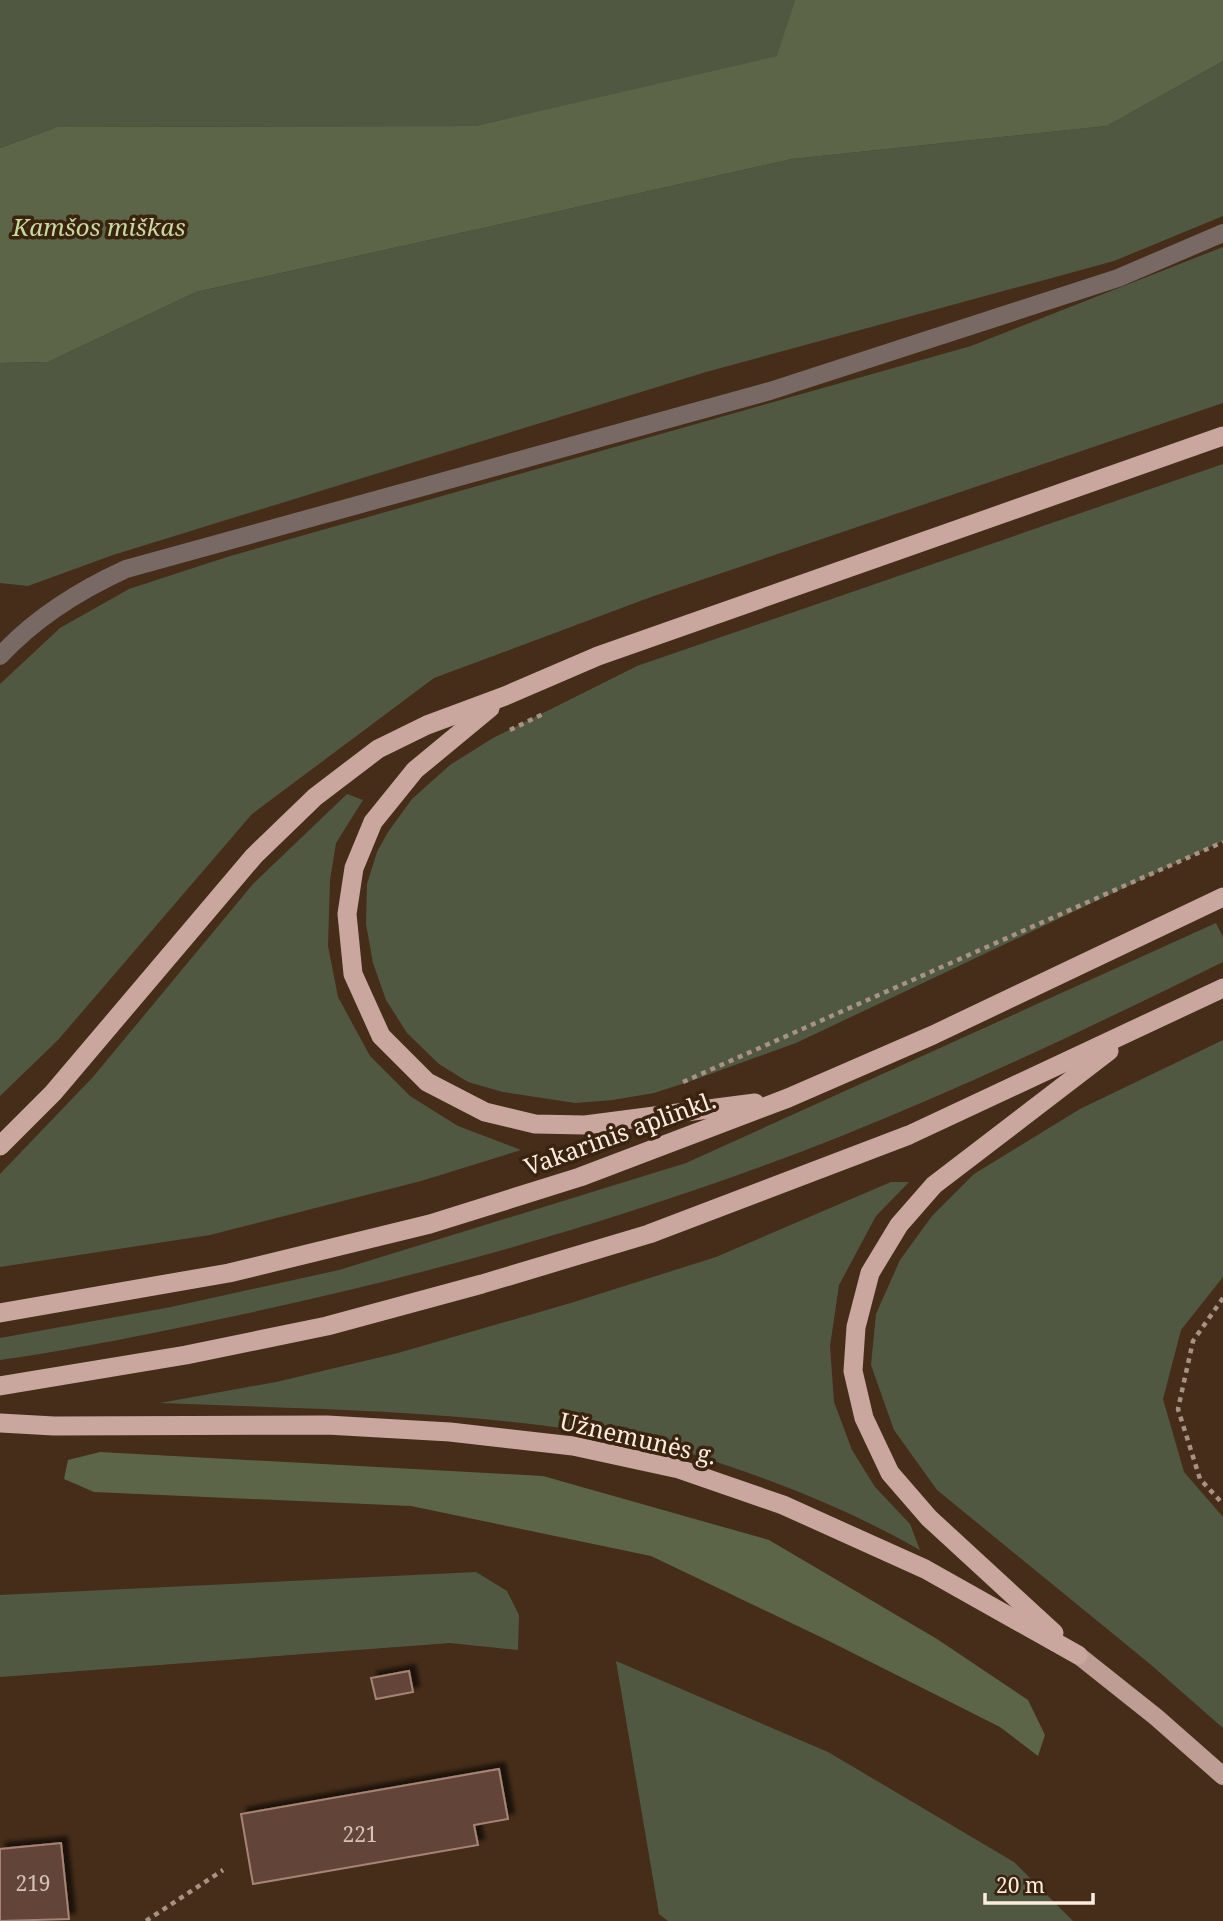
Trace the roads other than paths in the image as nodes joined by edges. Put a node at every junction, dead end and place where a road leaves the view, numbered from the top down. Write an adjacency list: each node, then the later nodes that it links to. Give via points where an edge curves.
1 (1223, 233): 3 (street, via 1118,278 770,391 126,569 48,613)
2 (1223, 436): 4 (highway, via 598,656)
3 (0, 656)
4 (505, 696): 8 (highway, via 415,770 373,822 354,868 347,914 353,974 381,1036 427,1082 485,1112 536,1124 585,1125); 9 (highway, via 378,749 315,797 254,856 53,1093)
5 (1223, 897): 8 (highway, Vakarinis aplinkl., via 933,1035)
6 (1223, 988): 7 (highway)
7 (1138, 1030): 11 (highway, via 909,1135 649,1234 327,1326); 13 (highway, via 934,1185 899,1225 870,1273 856,1327 853,1371 863,1418 890,1472 929,1518)
8 (788, 1098): 10 (highway, Vakarinis aplinkl., via 580,1178 430,1224 229,1273)
9 (0, 1146)
10 (0, 1313)
11 (0, 1386)
12 (0, 1423): 13 (highway, Užnemunės g., via 327,1425 573,1446 679,1469 783,1505 925,1569)
13 (1078, 1655): 14 (main road, Užnemunės g.)
14 (1223, 1776)

